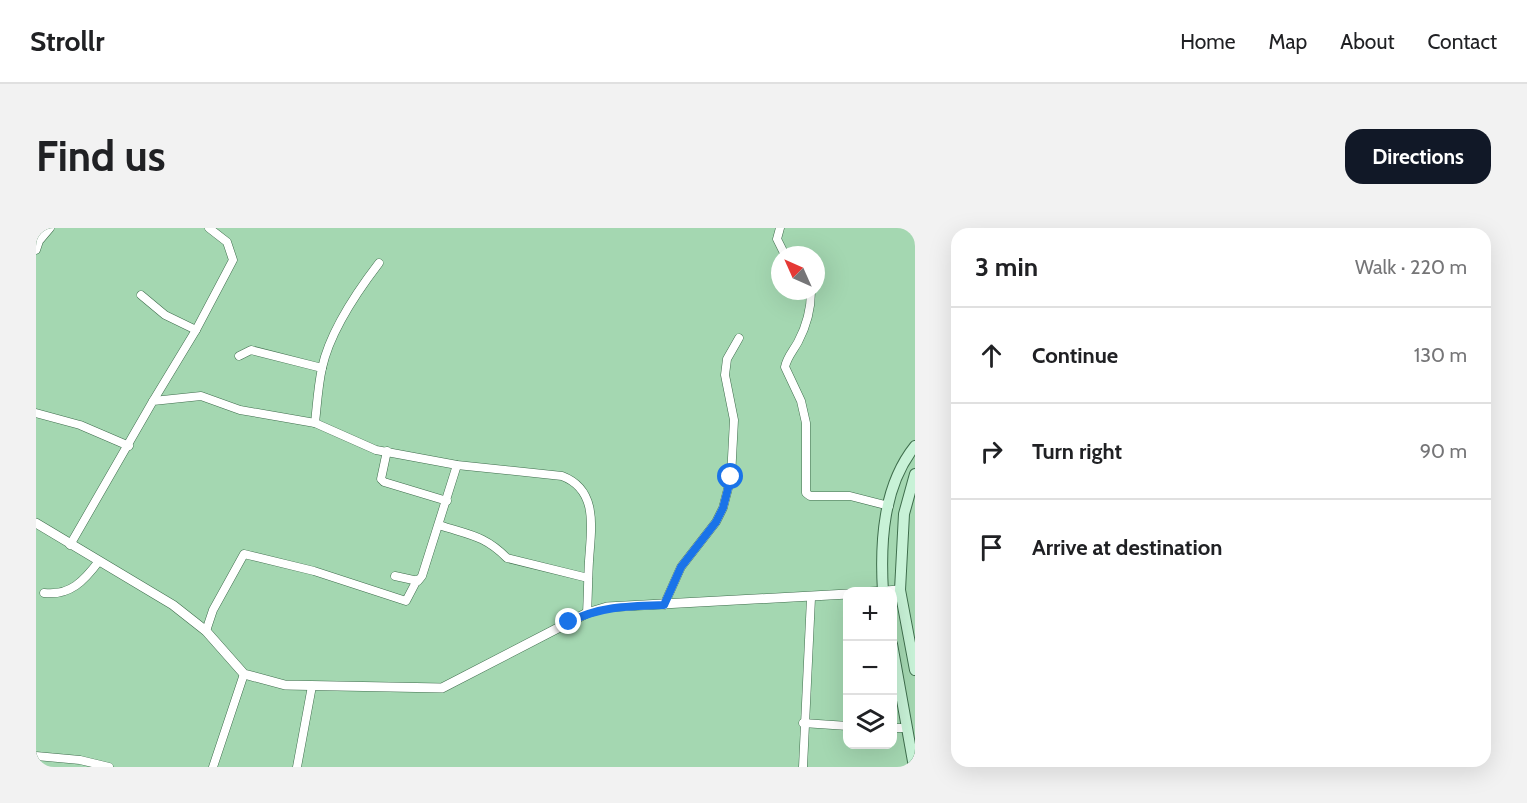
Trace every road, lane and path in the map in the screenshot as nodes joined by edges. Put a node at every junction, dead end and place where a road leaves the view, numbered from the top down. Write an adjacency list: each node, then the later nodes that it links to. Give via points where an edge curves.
1 (50, 228): 5 (street)
2 (209, 228): 9 (street, via 227,242 233,260)
3 (780, 228): 4 (street, via 777,239)
4 (780, 246)
5 (36, 250)
6 (379, 263): 12 (street, via 336,331)
7 (141, 295): 9 (street, via 165,315)
8 (811, 300): 22 (street, via 801,335 785,367 801,401 806,423 806,494 850,496)
9 (196, 330): 13 (street)
10 (739, 338): 36 (street, via 727,359 725,375 734,420 731,477 723,508 681,567)
11 (239, 356): 12 (street, via 250,350)
12 (322, 368): 15 (street)
13 (153, 401): 15 (street, via 201,396 240,410); 16 (street)
14 (36, 413): 16 (street)
15 (315, 423): 18 (street)
16 (129, 446): 25 (street)
17 (915, 446): 22 (main road, via 896,478)
18 (387, 452): 19 (street); 21 (street, via 381,479 384,482)
19 (457, 465): 21 (street); 28 (street, via 562,476 579,486 592,518)
20 (915, 474): 32 (main road, via 904,514)
21 (447, 501): 24 (street)
22 (889, 506): 30 (main road, via 882,536)
23 (36, 523): 25 (street)
24 (439, 525): 28 (street, via 486,540 507,558); 29 (street, via 424,572)
25 (70, 545): 26 (street)
26 (99, 561): 33 (street, via 75,588); 38 (street, via 173,605)
27 (395, 576): 29 (street)
28 (588, 578): 37 (street)
29 (417, 580): 38 (street, via 406,601 244,554 213,610)
30 (883, 587)
31 (897, 590): 32 (street)
32 (900, 590): 40 (main road)
33 (44, 593)
34 (843, 595): 35 (street)
35 (811, 598): 36 (street); 43 (street)
36 (664, 605): 37 (street)
37 (587, 613): 42 (street, via 442,688)
38 (207, 631): 41 (street)
39 (897, 670): 46 (main road)
40 (915, 670)
41 (244, 674): 42 (street, via 285,685); 49 (street)
42 (312, 686): 50 (street)
43 (803, 723): 44 (street); 51 (street)
44 (843, 726)
45 (897, 728): 46 (street)
46 (908, 728): 52 (main road)
47 (36, 756): 48 (street)
48 (109, 767)
49 (213, 767)
50 (297, 767)
51 (802, 767)
52 (914, 767)

